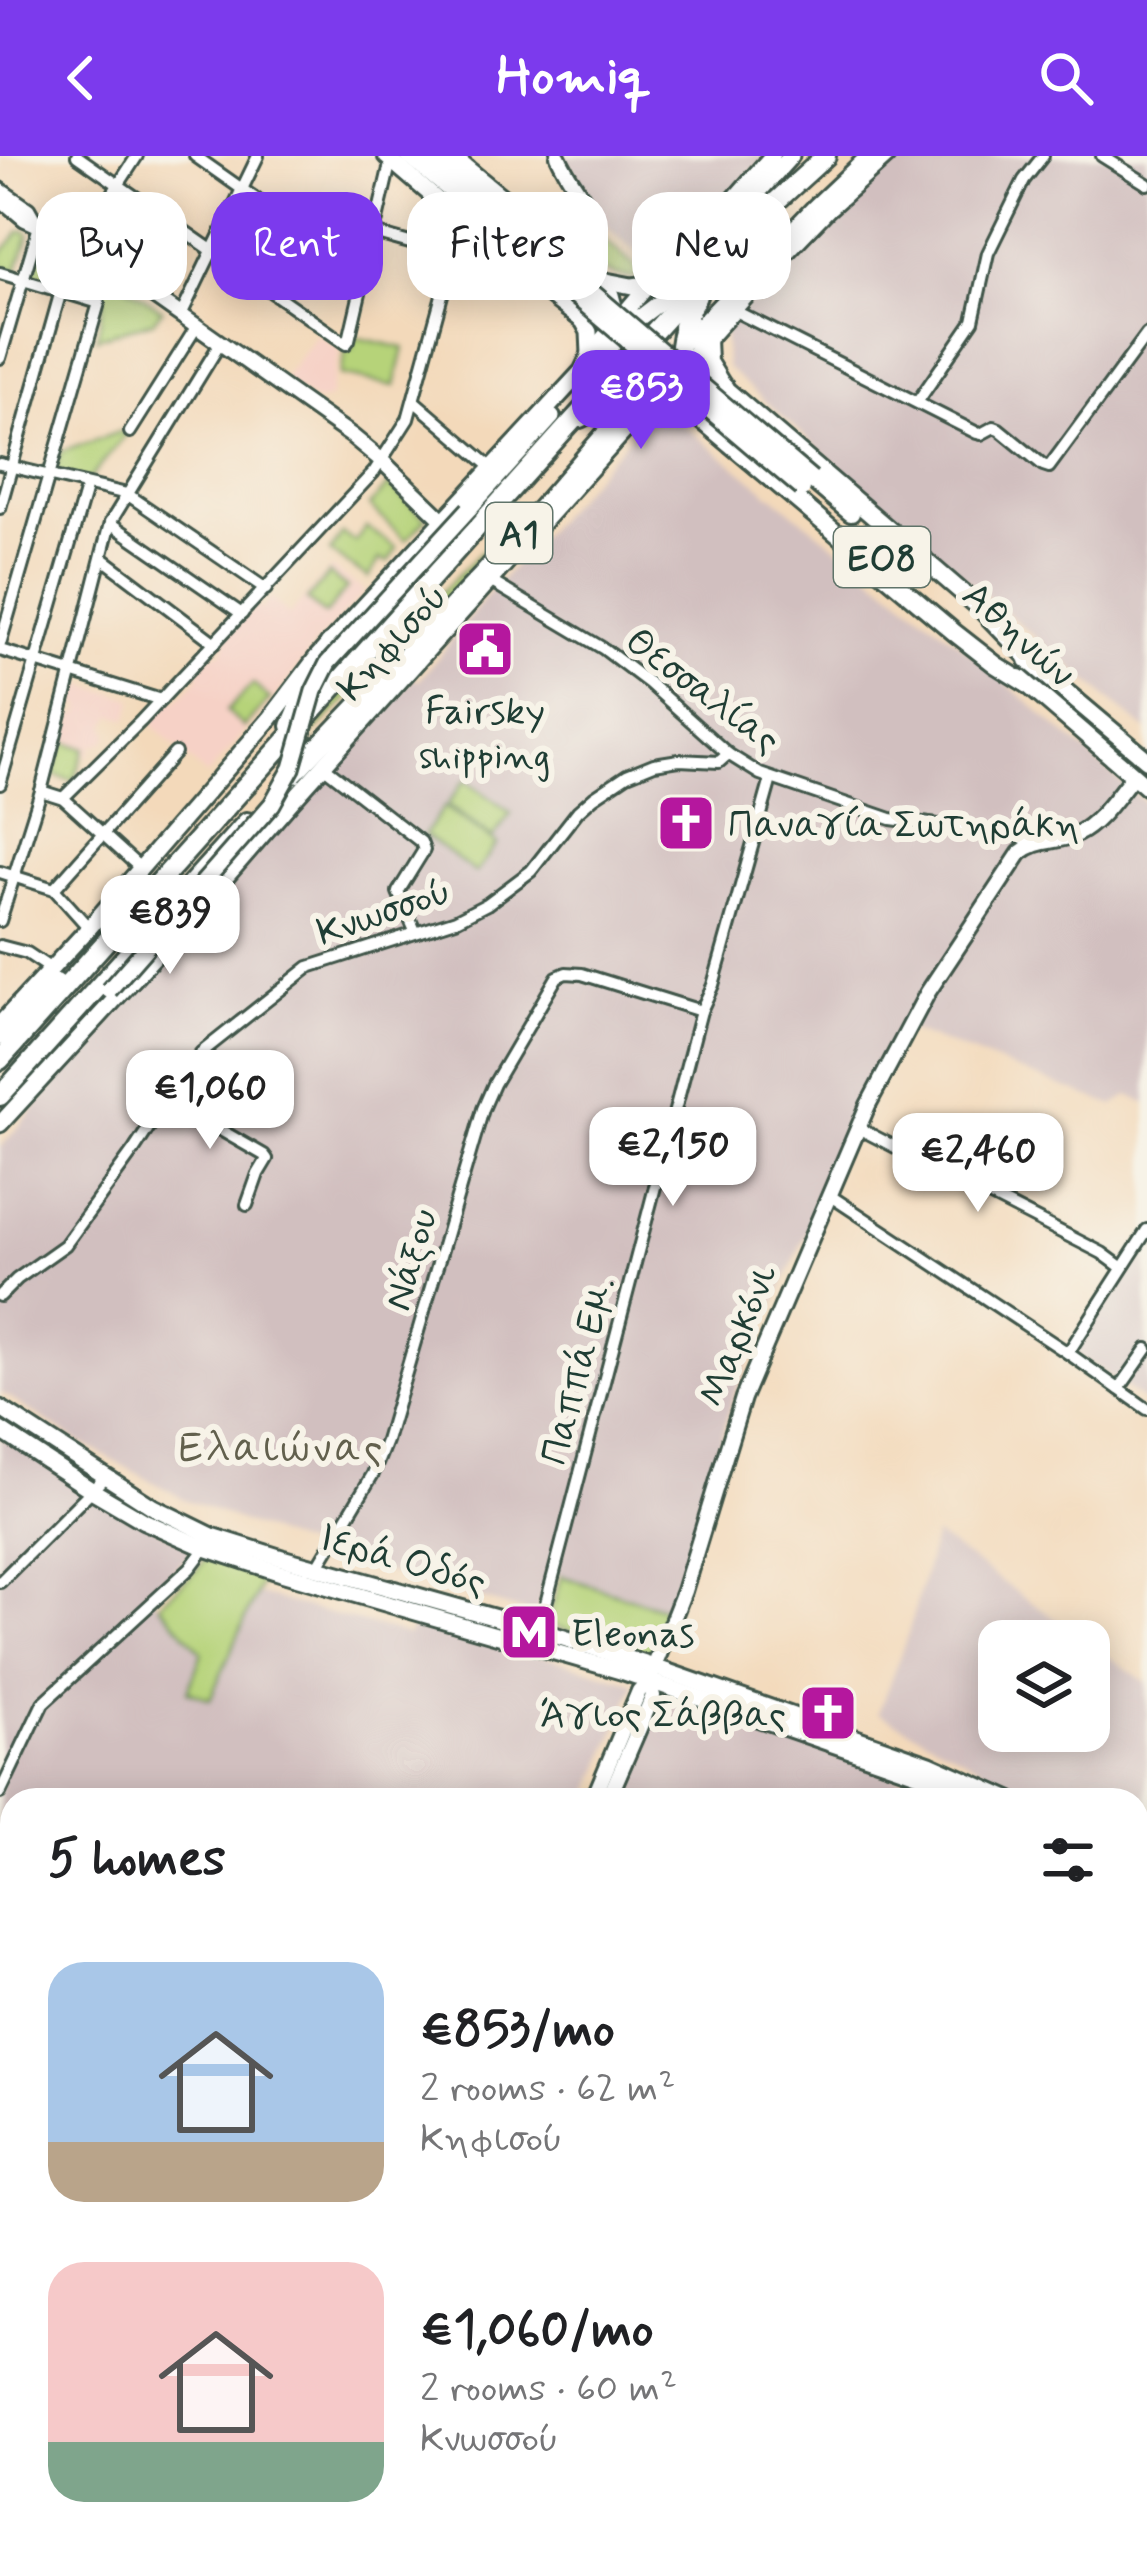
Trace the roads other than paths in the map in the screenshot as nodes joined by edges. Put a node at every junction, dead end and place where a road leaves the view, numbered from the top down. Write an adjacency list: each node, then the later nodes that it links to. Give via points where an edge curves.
1 (76, 156): 17 (street)
2 (137, 156): 17 (street)
3 (195, 156): 19 (street)
4 (258, 156): 19 (street)
5 (432, 156): 24 (highway, Αθηνών / ΕΟ8)
6 (452, 156): 25 (main road)
7 (558, 156): 26 (street)
8 (772, 156): 27 (main road, Κηφισού)
9 (791, 156): 53 (main road, via 649,313)
10 (826, 156): 28 (highway, Α1)
11 (872, 156): 55 (highway)
12 (886, 156): 50 (main road)
13 (1043, 156): 63 (street, via 988,253 973,321)
14 (1102, 156): 16 (street)
15 (396, 157): 23 (highway, Αθηνών / ΕΟ8); 30 (street)
16 (1147, 184)
17 (117, 186): 20 (street); 34 (street)
18 (0, 188): 31 (street)
19 (242, 189): 21 (street); 22 (street)
20 (113, 192)
21 (240, 192)
22 (246, 192)
23 (446, 192)
24 (461, 192)
25 (496, 192)
26 (577, 192)
27 (740, 192)
28 (786, 192)
29 (0, 199): 32 (street)
30 (383, 202)
31 (36, 219)
32 (36, 224)
33 (36, 238): 36 (street)
34 (211, 250): 51 (street)
35 (0, 273): 36 (street)
36 (23, 279): 37 (street); 59 (street)
37 (36, 283)
38 (608, 291): 53 (main road)
39 (58, 300): 69 (street)
40 (90, 300): 71 (street, via 99,303)
41 (160, 300): 51 (street)
42 (283, 300): 43 (street, via 346,344)
43 (358, 300)
44 (441, 300): 62 (street)
45 (556, 300): 52 (main road, Αθηνών)
46 (583, 300): 72 (highway, Αθηνών / ΕΟ8, bridge)
47 (636, 300): 53 (main road, Κηφισού)
48 (684, 300): 66 (highway, Α1)
49 (694, 300): 55 (highway, via 686,314)
50 (733, 310): 55 (main road); 63 (street)
51 (182, 315): 54 (street)
52 (579, 317): 53 (main road); 58 (main road)
53 (618, 321): 58 (main road, Κηφισού); 112 (main road, bridge, via 608,356 333,656 272,804)
54 (197, 326): 57 (street); 67 (street)
55 (698, 330): 60 (highway); 61 (highway)
56 (1147, 334): 63 (street, via 1049,467 999,429 977,433)
57 (221, 343): 68 (street); 74 (street)
58 (590, 353): 70 (main road, Κηφισού)
59 (0, 358)
60 (678, 370): 61 (highway); 64 (main road, Κηφισού); 65 (highway); 66 (highway, via 636,380)
61 (724, 388): 86 (highway, via 979,607)
62 (414, 401): 68 (street); 70 (street)
63 (918, 401)
64 (639, 405): 65 (highway); 79 (main road, Κηφισού); 95 (highway, Α1)
65 (685, 406): 89 (highway, via 955,633)
66 (566, 428): 93 (highway, Α1)
67 (130, 432)
68 (381, 460): 76 (street); 80 (street)
69 (5, 466): 71 (street); 75 (street)
70 (491, 467): 76 (main road, Κηφισού)
71 (48, 477): 73 (street); 84 (street)
72 (807, 483): 86 (highway, Αθηνών / ΕΟ8); 89 (highway, Αθηνών / ΕΟ8)
73 (87, 485): 74 (street); 85 (street)
74 (127, 494): 77 (street); 80 (street)
75 (0, 508)
76 (443, 520): 83 (main road, Κηφισού)
77 (110, 523): 78 (street); 81 (street)
78 (102, 559): 82 (street); 87 (street)
79 (490, 581): 88 (main road, Κηφισού); 92 (street, Θεσσαλίας, via 604,650)
80 (266, 589): 81 (street)
81 (242, 614): 82 (street)
82 (215, 643): 90 (street)
83 (330, 644): 93 (highway); 103 (main road, Κηφισού)
84 (0, 647): 85 (street)
85 (37, 661): 87 (street); 98 (street)
86 (1036, 666): 94 (highway, Αθηνών / ΕΟ8)
87 (73, 671): 90 (street); 99 (street)
88 (404, 676): 95 (highway)
89 (1025, 682): 97 (highway, Αθηνών / ΕΟ8)
90 (161, 700): 100 (street)
91 (175, 753): 101 (street)
92 (728, 754): 96 (street, Θεσσαλίας); 108 (street, Κνωσσού, via 719,762 679,760 627,775 578,811 531,871 487,904)
93 (274, 756): 109 (highway, Α1)
94 (1147, 759): 97 (street)
95 (317, 760): 108 (street, via 421,842 424,850 398,892); 115 (highway, Α1); 119 (main road, via 198,909)
96 (771, 779): 102 (street, Θεσσαλίας, via 891,819); 113 (street, Παππά Εμ.)
97 (1140, 782): 102 (street, via 1084,829)
98 (0, 784)
99 (41, 791): 100 (street); 104 (street)
100 (63, 798): 101 (street)
101 (101, 834): 103 (street); 105 (street)
102 (1034, 843): 120 (street, Μαρκόνι, via 928,992)
103 (139, 868): 107 (main road, Κηφισού)
104 (7, 874): 105 (street); 106 (street)
105 (54, 890): 107 (street)
106 (0, 921)
107 (89, 928): 111 (main road, Κηφισού)
108 (415, 931): 118 (street, Κνωσσού, via 309,968 202,1052)
109 (113, 932): 116 (highway); 117 (highway, Α1)
110 (0, 946): 111 (street)
111 (50, 969): 114 (main road, Κηφισού)
112 (110, 990): 115 (highway); 119 (main road)
113 (701, 1010): 135 (street, Νάξου, via 581,974 557,977 483,1109 386,1441); 137 (street, Παππά Εμ.)
114 (0, 1024)
115 (58, 1030): 119 (highway, Α1)
116 (0, 1036)
117 (0, 1060)
118 (168, 1100): 122 (street, via 264,1155); 125 (street, Κνωσσού, via 64,1245)
119 (3, 1111)
120 (858, 1128): 121 (street, Μαρκόνι); 124 (street)
121 (829, 1196): 127 (street); 138 (street, Μαρκόνι, via 743,1398)
122 (247, 1204)
123 (1147, 1230): 124 (street)
124 (1121, 1267): 127 (street)
125 (0, 1296)
126 (1147, 1349): 128 (street)
127 (1068, 1353): 128 (street)
128 (1118, 1390): 130 (street)
129 (0, 1408): 132 (main road, Ιερά Οδός)
130 (1147, 1409)
131 (0, 1430): 133 (main road, Ιερά Οδός)
132 (105, 1477): 133 (street); 134 (main road, Ιερά Οδός)
133 (93, 1491): 134 (main road, Ιερά Οδός, via 144,1521); 136 (street)
134 (208, 1542): 135 (main road, Ιερά Οδός); 138 (main road, Ιερά Οδός, via 268,1570); 139 (street, via 190,1568 43,1702)
135 (317, 1568): 137 (main road, Ιερά Οδός)
136 (0, 1582)
137 (539, 1630): 138 (main road, Ιερά Οδός)
138 (652, 1674): 140 (street); 141 (street, via 652,1696); 142 (main road, Ιερά Οδός); 143 (main road, Ιερά Οδός)
139 (2, 1788)
140 (598, 1788)
141 (613, 1788)
142 (952, 1788)
143 (985, 1788)

